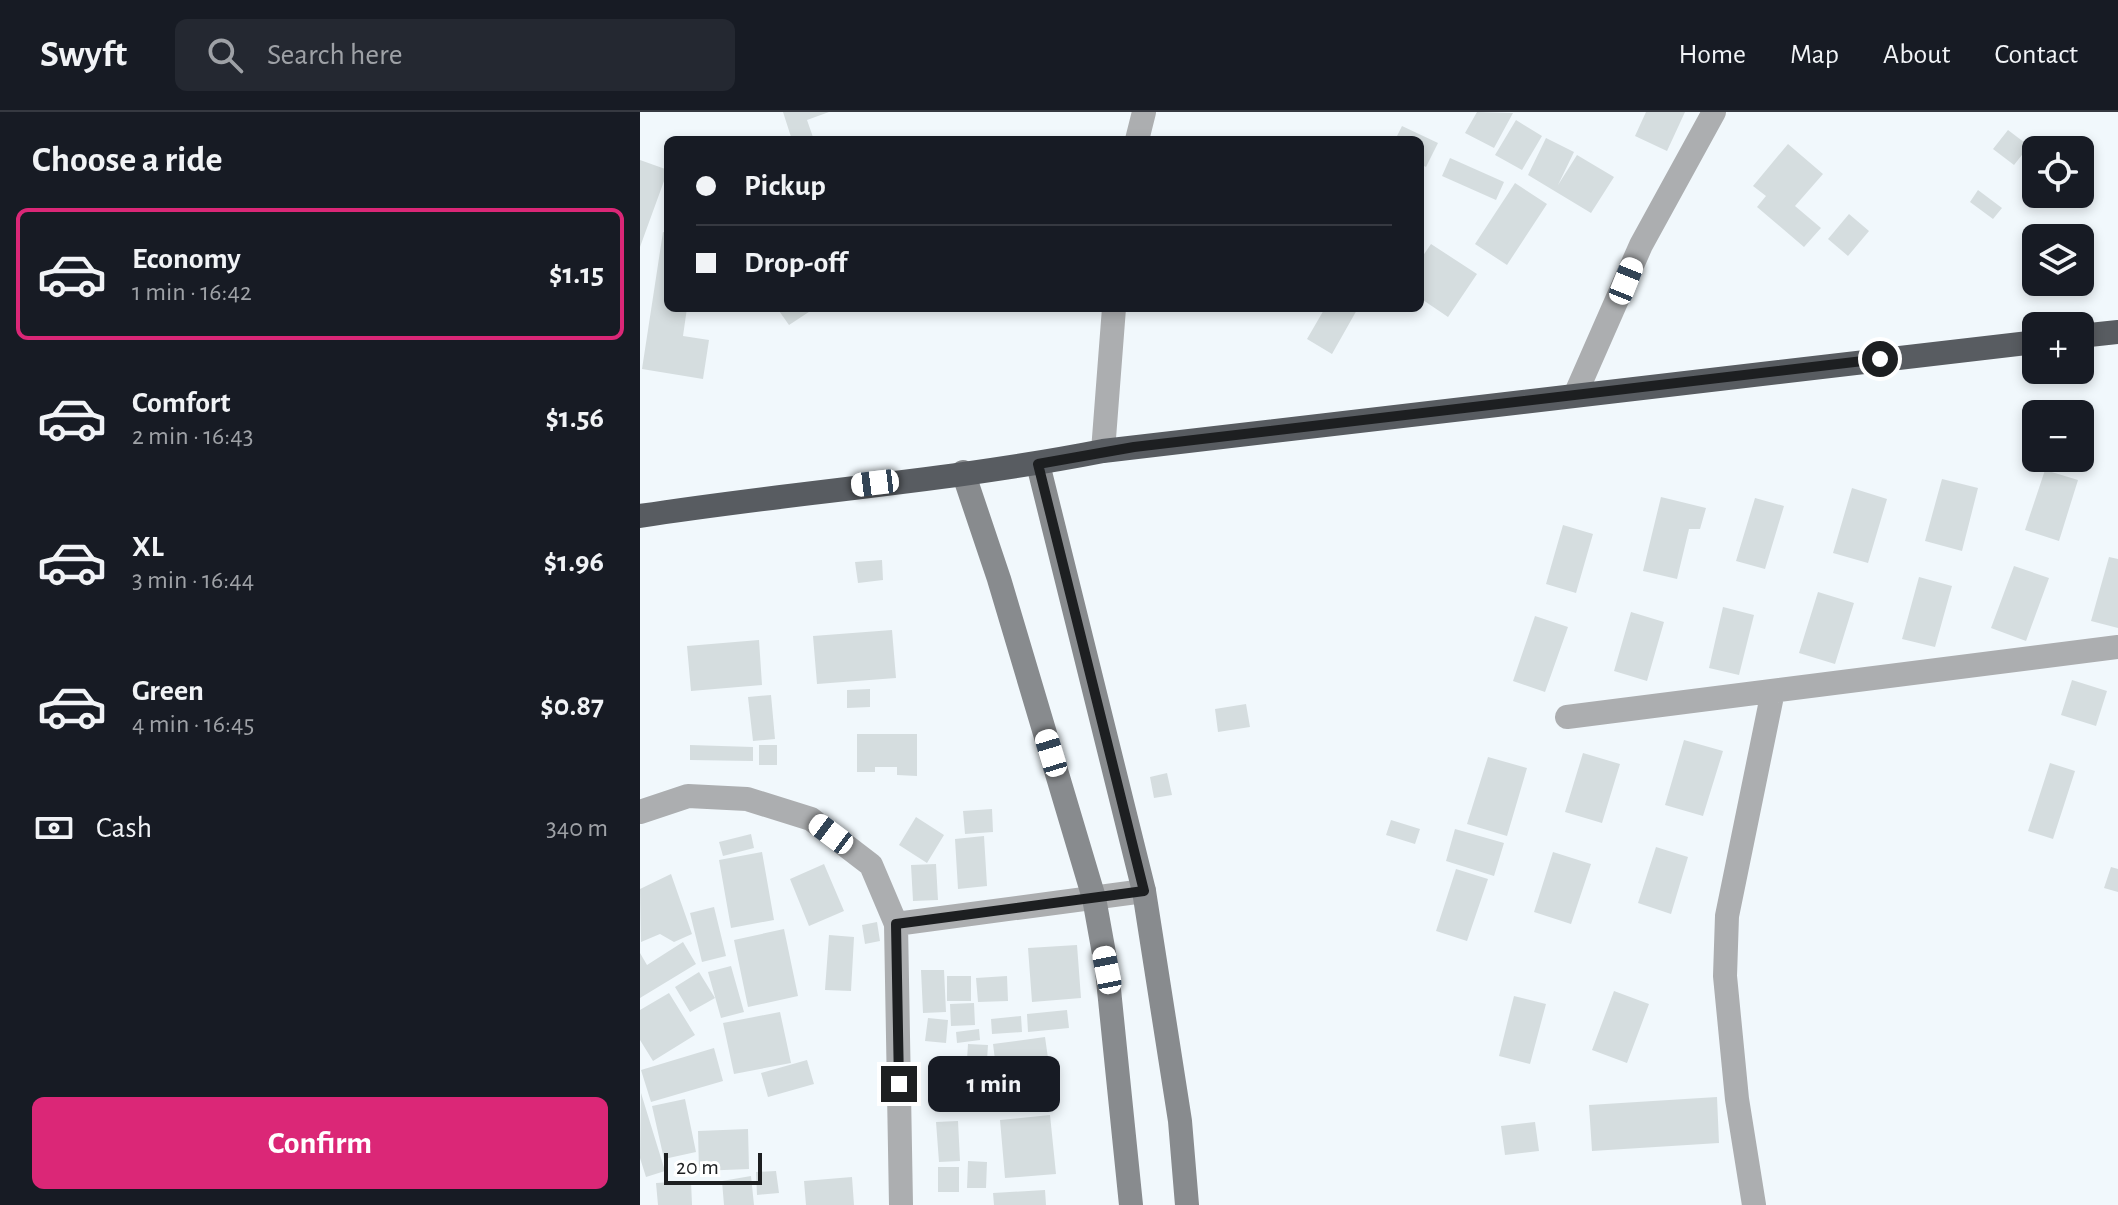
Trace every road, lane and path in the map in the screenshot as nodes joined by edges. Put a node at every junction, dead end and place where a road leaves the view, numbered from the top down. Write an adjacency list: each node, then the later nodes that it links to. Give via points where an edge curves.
1 (1144, 112): 3 (street)
2 (1714, 112): 8 (street, via 1641,245)
3 (1138, 136)
4 (1114, 312): 9 (street)
5 (2118, 332): 6 (highway)
6 (2094, 335)
7 (2022, 344): 8 (highway)
8 (1576, 393): 9 (highway)
9 (1103, 451): 10 (highway)
10 (1038, 464): 11 (highway); 17 (street)
11 (963, 472): 12 (highway); 18 (street)
12 (640, 516)
13 (2118, 647): 14 (street)
14 (1773, 691): 15 (street); 23 (street, via 1726,931 1734,1068)
15 (1567, 717)
16 (640, 812): 19 (street, via 688,796 747,799 811,819 871,865)
17 (1144, 891): 18 (street); 22 (street, via 1180,1121)
18 (1094, 898): 19 (street); 21 (street, via 1107,970)
19 (896, 924): 20 (street)
20 (901, 1205)
21 (1131, 1205)
22 (1187, 1205)
23 (1754, 1205)

